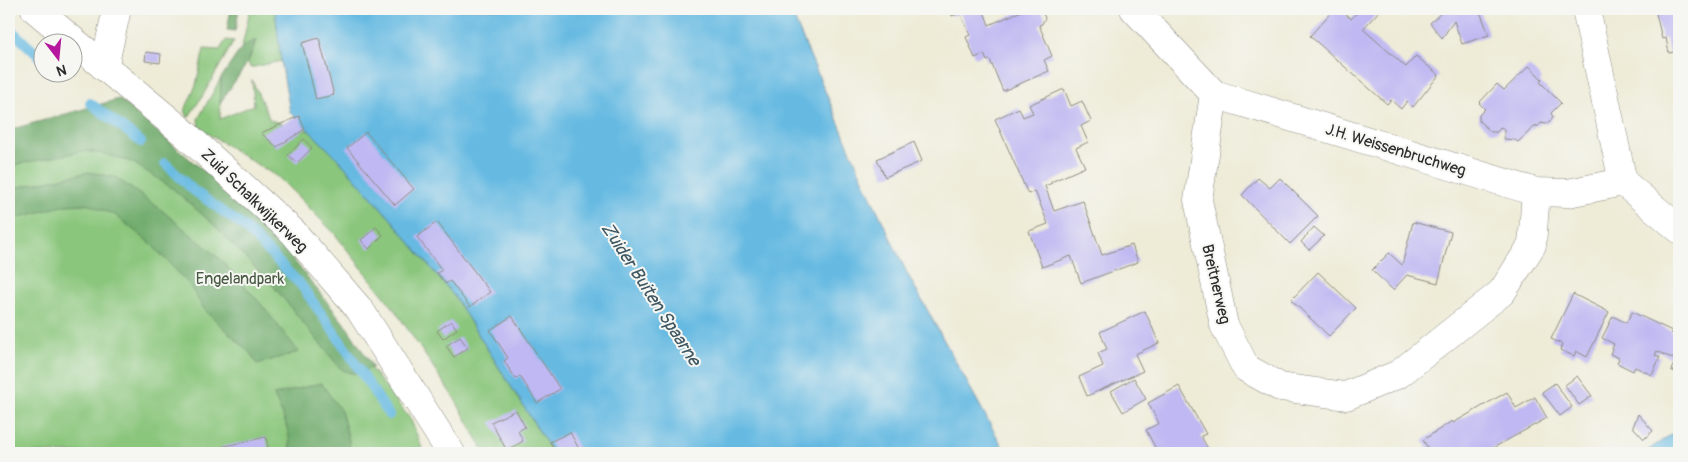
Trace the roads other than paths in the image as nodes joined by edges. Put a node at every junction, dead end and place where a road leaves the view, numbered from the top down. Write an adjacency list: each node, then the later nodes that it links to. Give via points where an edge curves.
1 (35, 9): 5 (street, Zuid Schalkwijkerweg)
2 (117, 9): 5 (street)
3 (1134, 9): 6 (street, J.H. Weissenbruchweg)
4 (1586, 9): 7 (street)
5 (104, 67): 10 (street, Zuid Schalkwijkerweg, via 183,132 293,232 360,310)
6 (1214, 94): 8 (street, J.H. Weissenbruchweg); 8 (street, Breitnerweg, via 1198,200 1224,325 1246,368 1280,387 1346,396 1399,374 1502,292 1532,245)
7 (1623, 182): 8 (street, J.H. Weissenbruchweg, via 1568,192); 9 (street)
8 (1536, 192)
9 (1679, 230)
10 (450, 453)

